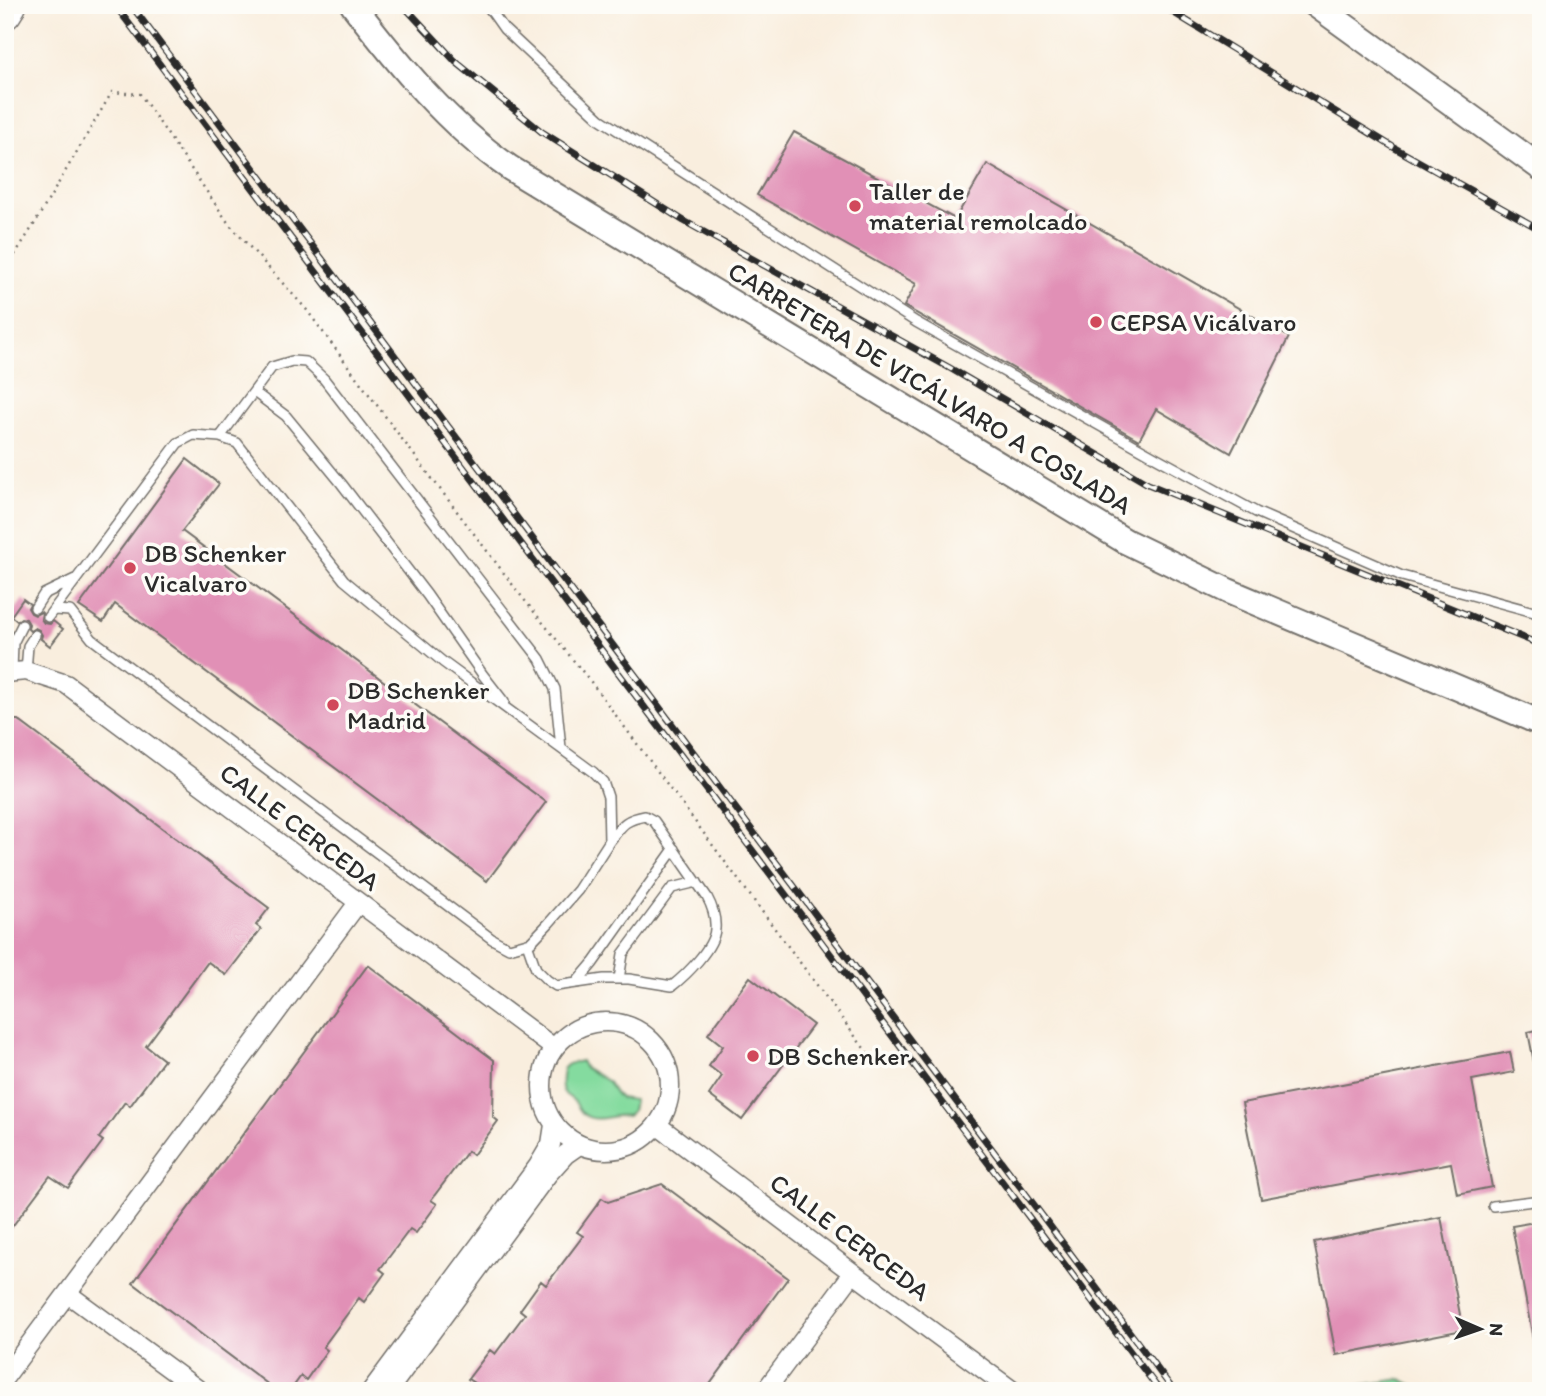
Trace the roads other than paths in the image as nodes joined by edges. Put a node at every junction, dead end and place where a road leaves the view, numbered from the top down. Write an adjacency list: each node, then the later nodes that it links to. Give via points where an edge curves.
1 (9, 5): 5 (highway)
2 (353, 5): 17 (street, CARRETERA DE VICÁLVARO A COSLADA, via 433,102 510,169 1125,541 1227,591)
3 (487, 5): 12 (lane, via 504,29 600,118 916,322 1256,512 1402,576)
4 (1316, 5): 6 (street)
5 (5, 13)
6 (1340, 13): 7 (street)
7 (1541, 168)
8 (254, 392): 9 (lane); 16 (lane, via 286,416 334,474); 18 (lane, via 272,367 292,361 306,362 324,379 540,659 555,689)
9 (220, 437): 10 (lane, via 193,435 178,443); 16 (lane, via 237,443 344,579 443,662)
10 (77, 578): 11 (lane, via 44,594); 23 (lane, via 51,614 70,611 92,639 492,939 509,948)
11 (35, 607)
12 (1541, 614)
13 (22, 625): 15 (lane, via 13,643)
14 (36, 635): 15 (lane)
15 (14, 672): 22 (street, CALLE CERCEDA, via 66,684)
16 (512, 711): 18 (lane)
17 (1541, 723)
18 (561, 748): 19 (lane, via 603,782 609,803)
19 (608, 842): 20 (lane, via 624,823 645,816); 23 (lane, via 578,890)
20 (674, 849): 21 (lane); 25 (lane)
21 (697, 882): 24 (lane, via 672,888 623,954); 24 (lane, via 714,910 716,929 703,955 672,986)
22 (358, 903): 26 (street, CALLE CERCEDA); 33 (street)
23 (527, 943): 25 (lane, via 536,969 547,981 556,986)
24 (619, 979): 25 (lane)
25 (576, 983)
26 (554, 1048): 27 (street, via 542,1087); 28 (street, via 574,1030 600,1022 626,1026 649,1039 668,1074 668,1101)
27 (554, 1125): 29 (street); 36 (street, via 551,1144 538,1166)
28 (657, 1125): 29 (street, via 641,1140 621,1149); 32 (street, CALLE CERCEDA)
29 (579, 1145): 37 (street, via 548,1174)
30 (1541, 1200): 31 (lane)
31 (1493, 1206)
32 (853, 1273): 38 (street); 39 (street, CALLE CERCEDA)
33 (68, 1294): 34 (street); 35 (street)
34 (5, 1377)
35 (200, 1391)
36 (371, 1391)
37 (388, 1391)
38 (765, 1391)
39 (1013, 1391)

